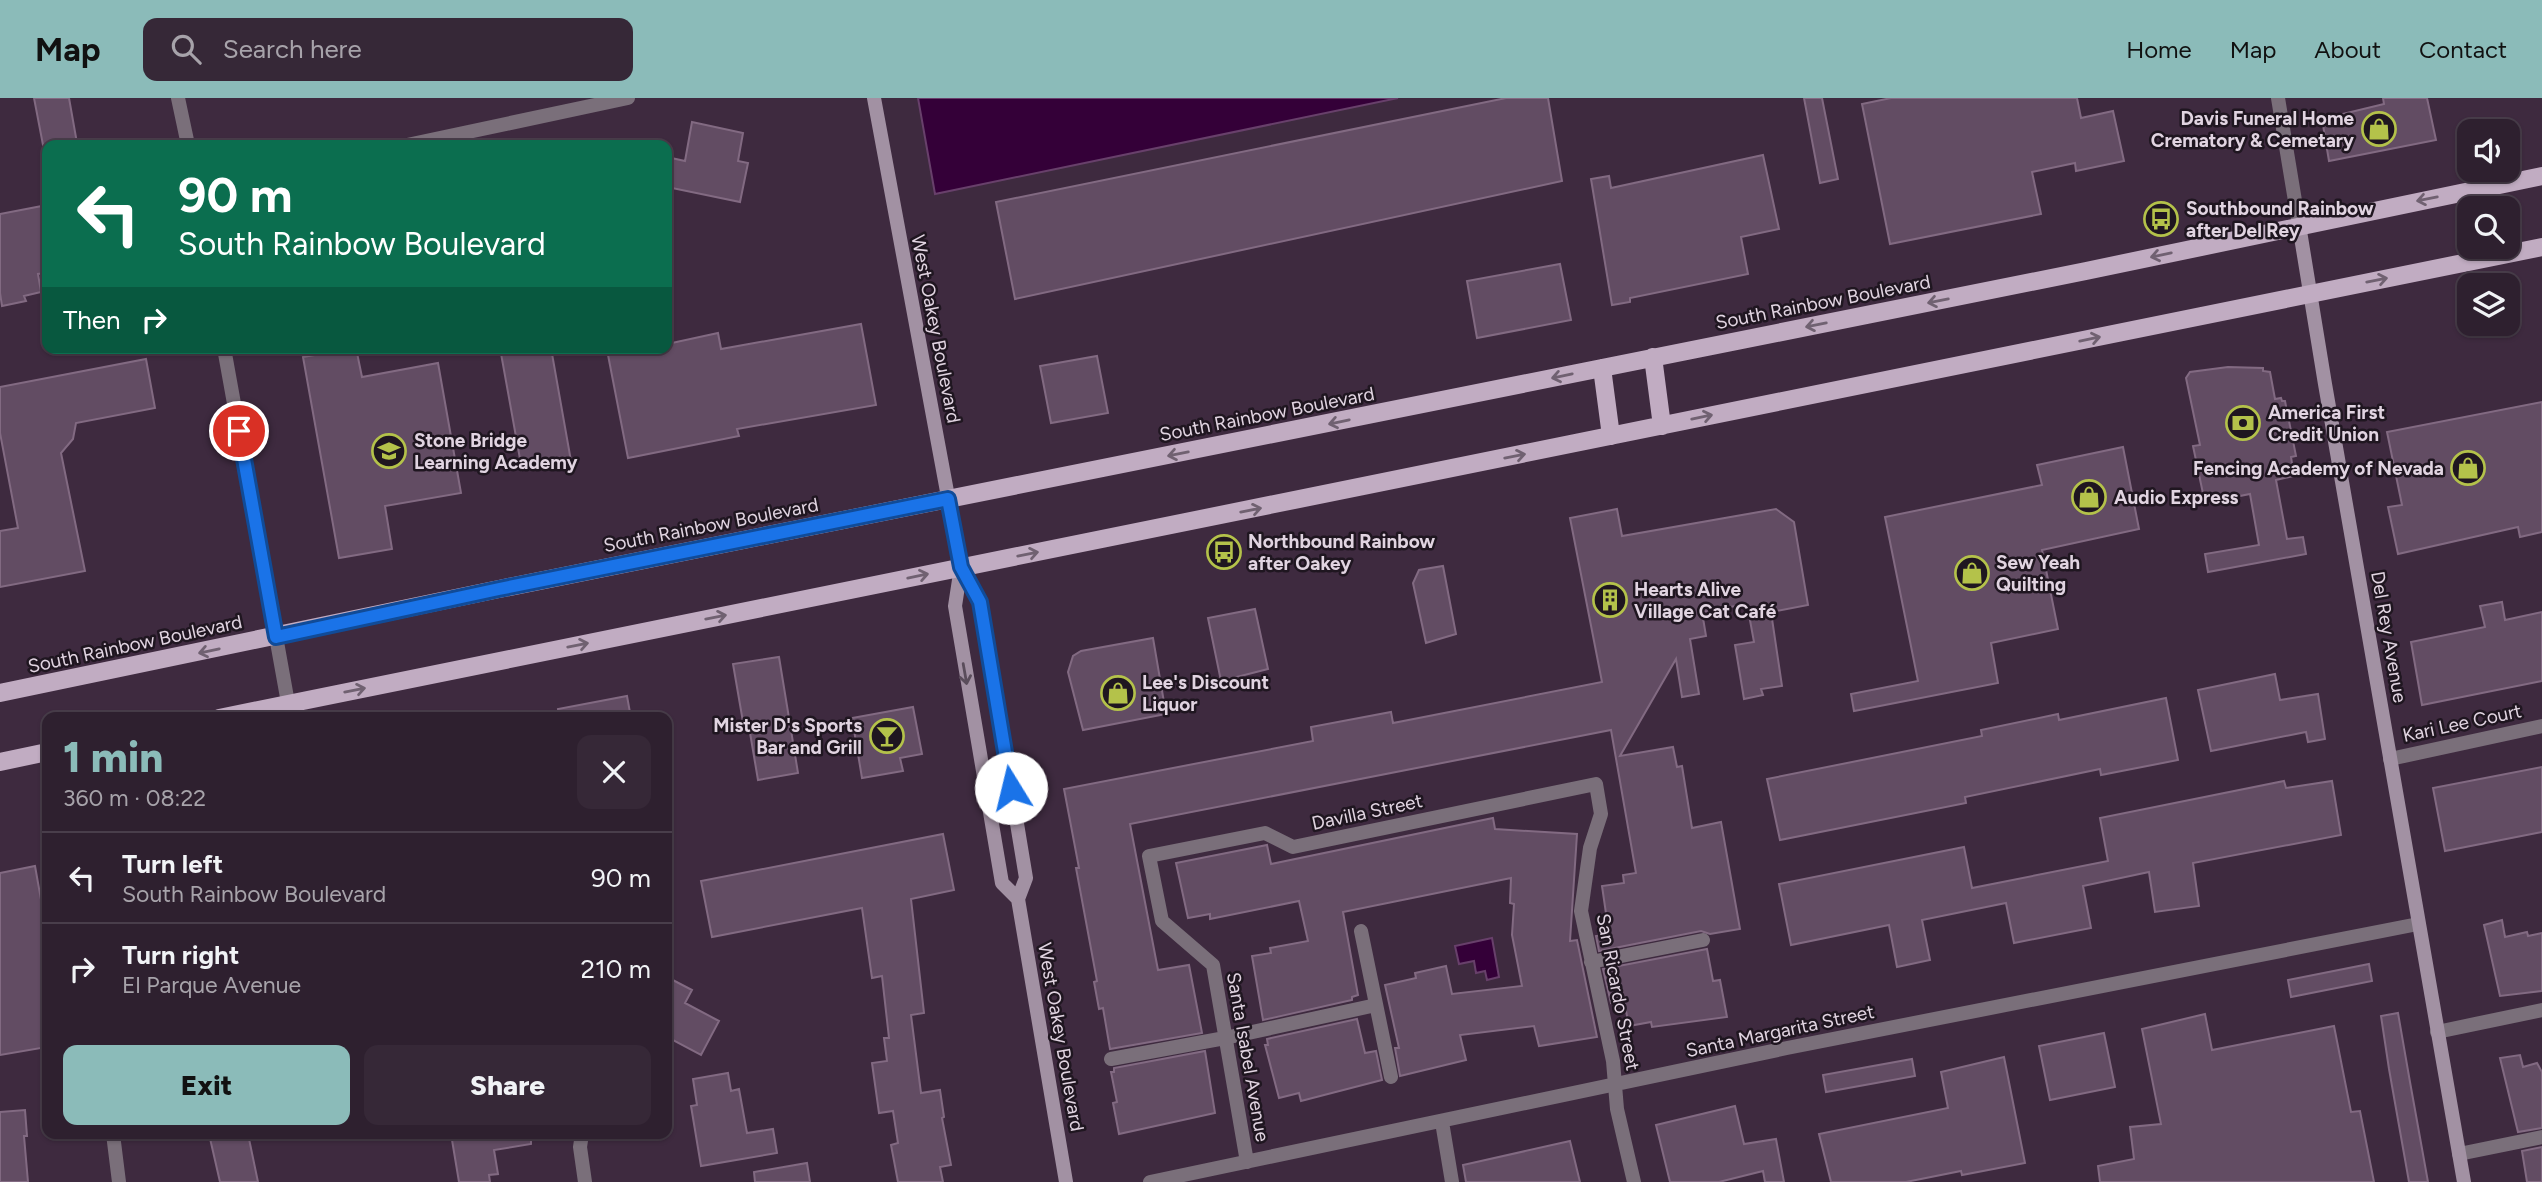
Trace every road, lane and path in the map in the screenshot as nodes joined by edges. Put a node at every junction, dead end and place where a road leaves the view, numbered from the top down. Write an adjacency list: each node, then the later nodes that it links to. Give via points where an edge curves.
1 (178, 98): 5 (street)
2 (628, 98): 6 (street)
3 (873, 98): 16 (main road, West Oakey Boulevard)
4 (2278, 98): 8 (street, Del Rey Avenue)
5 (187, 140)
6 (431, 140)
7 (2542, 176): 8 (main road, South Rainbow Boulevard, one-way to 8)
8 (2300, 225): 10 (main road, Del Rey Avenue); 12 (main road, South Rainbow Boulevard, one-way to 12)
9 (2542, 247): 10 (main road, one-way to 9)
10 (2310, 294): 14 (main road, one-way to 10); 24 (main road, Del Rey Avenue)
11 (226, 354): 18 (street)
12 (1653, 358): 13 (main road, South Rainbow Boulevard); 14 (main road)
13 (1602, 368): 15 (main road); 16 (main road, South Rainbow Boulevard, one-way to 16)
14 (1662, 426): 15 (main road)
15 (1611, 436): 17 (main road, one-way to 15)
16 (948, 499): 17 (main road, West Oakey Boulevard); 18 (main road, South Rainbow Boulevard)
17 (961, 567): 20 (main road, one-way to 17); 28 (main road, West Oakey Boulevard, via 982,612 1026,878); 28 (main road, West Oakey Boulevard, one-way to 28, via 954,606 1002,883)
18 (276, 637): 19 (main road, South Rainbow Boulevard, one-way to 19); 20 (street)
19 (0, 693)
20 (288, 703): 21 (main road)
21 (247, 712)
22 (2542, 726): 24 (street, Kari Lee Court)
23 (42, 753): 25 (main road)
24 (2390, 759): 29 (main road, Del Rey Avenue)
25 (0, 762)
26 (1596, 784): 27 (street, Davilla Street, via 1293,847 1265,833); 32 (street, San Ricardo Street, via 1601,814 1590,848 1581,911)
27 (1149, 856): 36 (street, Santa Isabel Avenue, via 1161,921 1213,965)
28 (1018, 899): 48 (main road, West Oakey Boulevard)
29 (2418, 924): 35 (main road, Del Rey Avenue); 39 (street, Santa Margarita Street)
30 (1361, 931): 33 (street)
31 (1703, 940): 32 (street)
32 (1591, 962): 39 (street, San Ricardo Street)
33 (1376, 1006): 36 (street); 38 (street)
34 (2542, 1010): 35 (street)
35 (2437, 1032): 44 (main road, Del Rey Avenue)
36 (1225, 1038): 37 (street); 45 (street, Santa Isabel Avenue)
37 (1111, 1059)
38 (1391, 1077)
39 (1616, 1085): 40 (street, Santa Margarita Street); 51 (street, San Ricardo Street)
40 (1442, 1122): 45 (street, Santa Margarita Street); 50 (street)
41 (2542, 1137): 44 (street)
42 (114, 1139): 46 (street)
43 (581, 1139): 47 (street)
44 (2459, 1154): 52 (main road, Del Rey Avenue)
45 (1247, 1162): 49 (street, Santa Margarita Street)
46 (118, 1182)
47 (586, 1182)
48 (1066, 1182)
49 (1150, 1182)
50 (1452, 1182)
51 (1634, 1182)
52 (2463, 1182)

